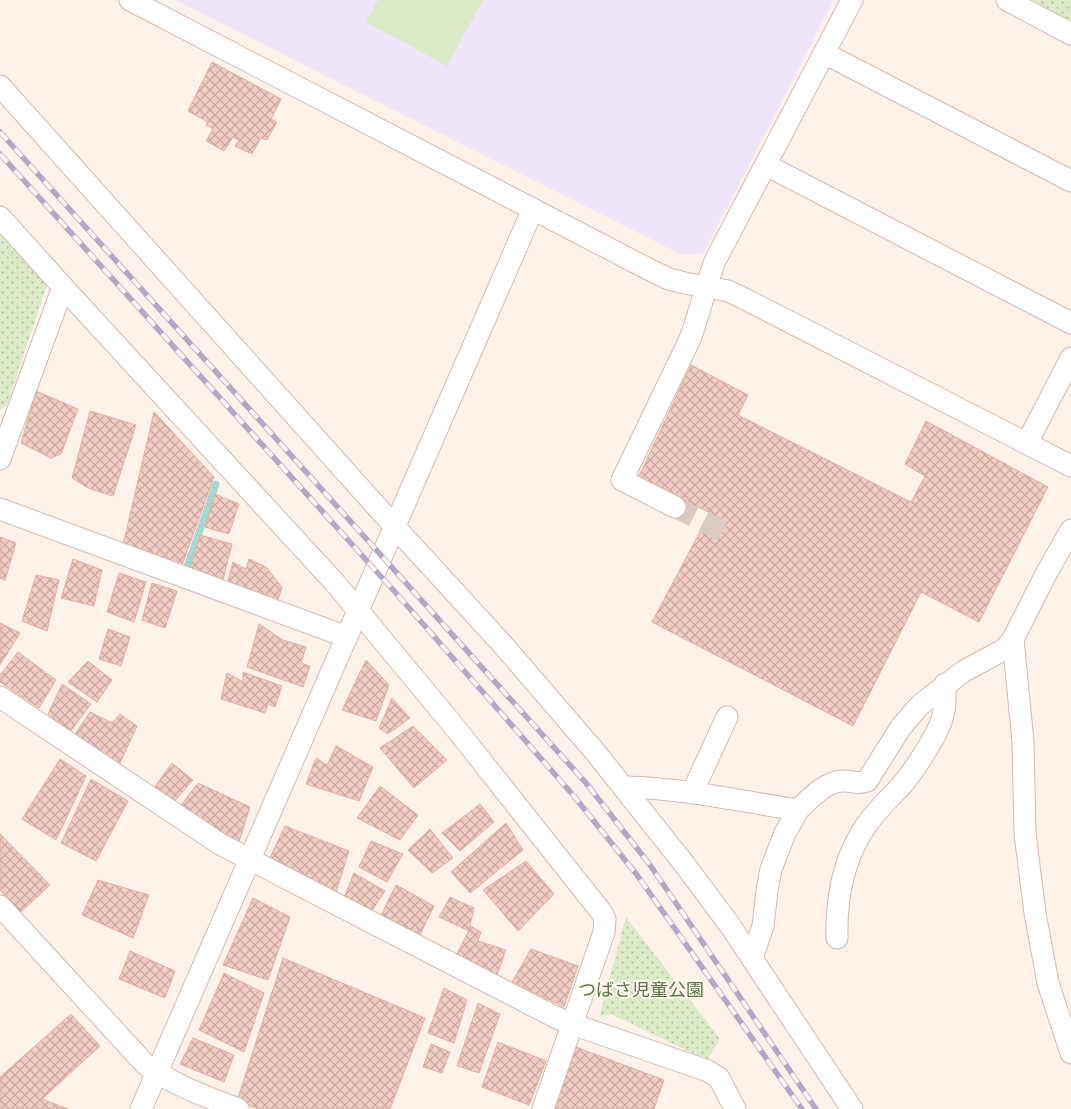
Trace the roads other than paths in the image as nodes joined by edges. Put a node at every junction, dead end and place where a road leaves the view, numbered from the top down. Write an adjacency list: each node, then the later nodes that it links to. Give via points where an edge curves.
1 (130, 0): 9 (street)
2 (852, 0): 5 (street)
3 (1007, 0): 4 (street)
4 (1071, 34)
5 (824, 53): 7 (street); 8 (street)
6 (0, 86): 21 (street)
7 (766, 165): 11 (street, via 716,259); 13 (street)
8 (1071, 181)
9 (533, 209): 11 (street, via 669,279); 21 (street)
10 (0, 217): 12 (street)
11 (706, 286): 16 (street, via 737,294); 19 (street, via 690,339 622,480)
12 (63, 287): 15 (street); 23 (street)
13 (1071, 323)
14 (1071, 358): 16 (street)
15 (6, 422): 17 (street)
16 (1027, 443): 18 (street)
17 (0, 459)
18 (1071, 466)
19 (675, 507)
20 (0, 509): 24 (street)
21 (395, 527): 23 (street); 29 (street, via 504,646)
22 (1071, 531): 25 (street)
23 (358, 610): 24 (street); 36 (street, via 602,913 604,932)
24 (347, 637): 32 (street)
25 (1013, 639): 26 (street, via 1005,649); 37 (street, via 1023,742 1025,834 1035,913 1048,983)
26 (945, 684): 31 (street, via 906,719 867,782 834,783 815,794); 34 (street, via 944,714 936,732 909,776 866,825 850,854 837,903)
27 (0, 698): 32 (street, via 220,844)
28 (727, 717): 30 (street)
29 (624, 787): 30 (street); 35 (street)
30 (692, 793): 31 (street)
31 (798, 810): 35 (street, via 771,869 763,926)
32 (250, 860): 36 (street); 38 (street)
33 (0, 906): 38 (street, via 135,1054)
34 (837, 938)
35 (752, 958): 43 (street)
36 (572, 1024): 41 (street); 42 (street, via 708,1071 719,1078)
37 (1071, 1052)
38 (157, 1073): 39 (street); 40 (street, via 179,1086)
39 (141, 1109)
40 (238, 1109)
41 (543, 1109)
42 (735, 1109)
43 (852, 1109)

